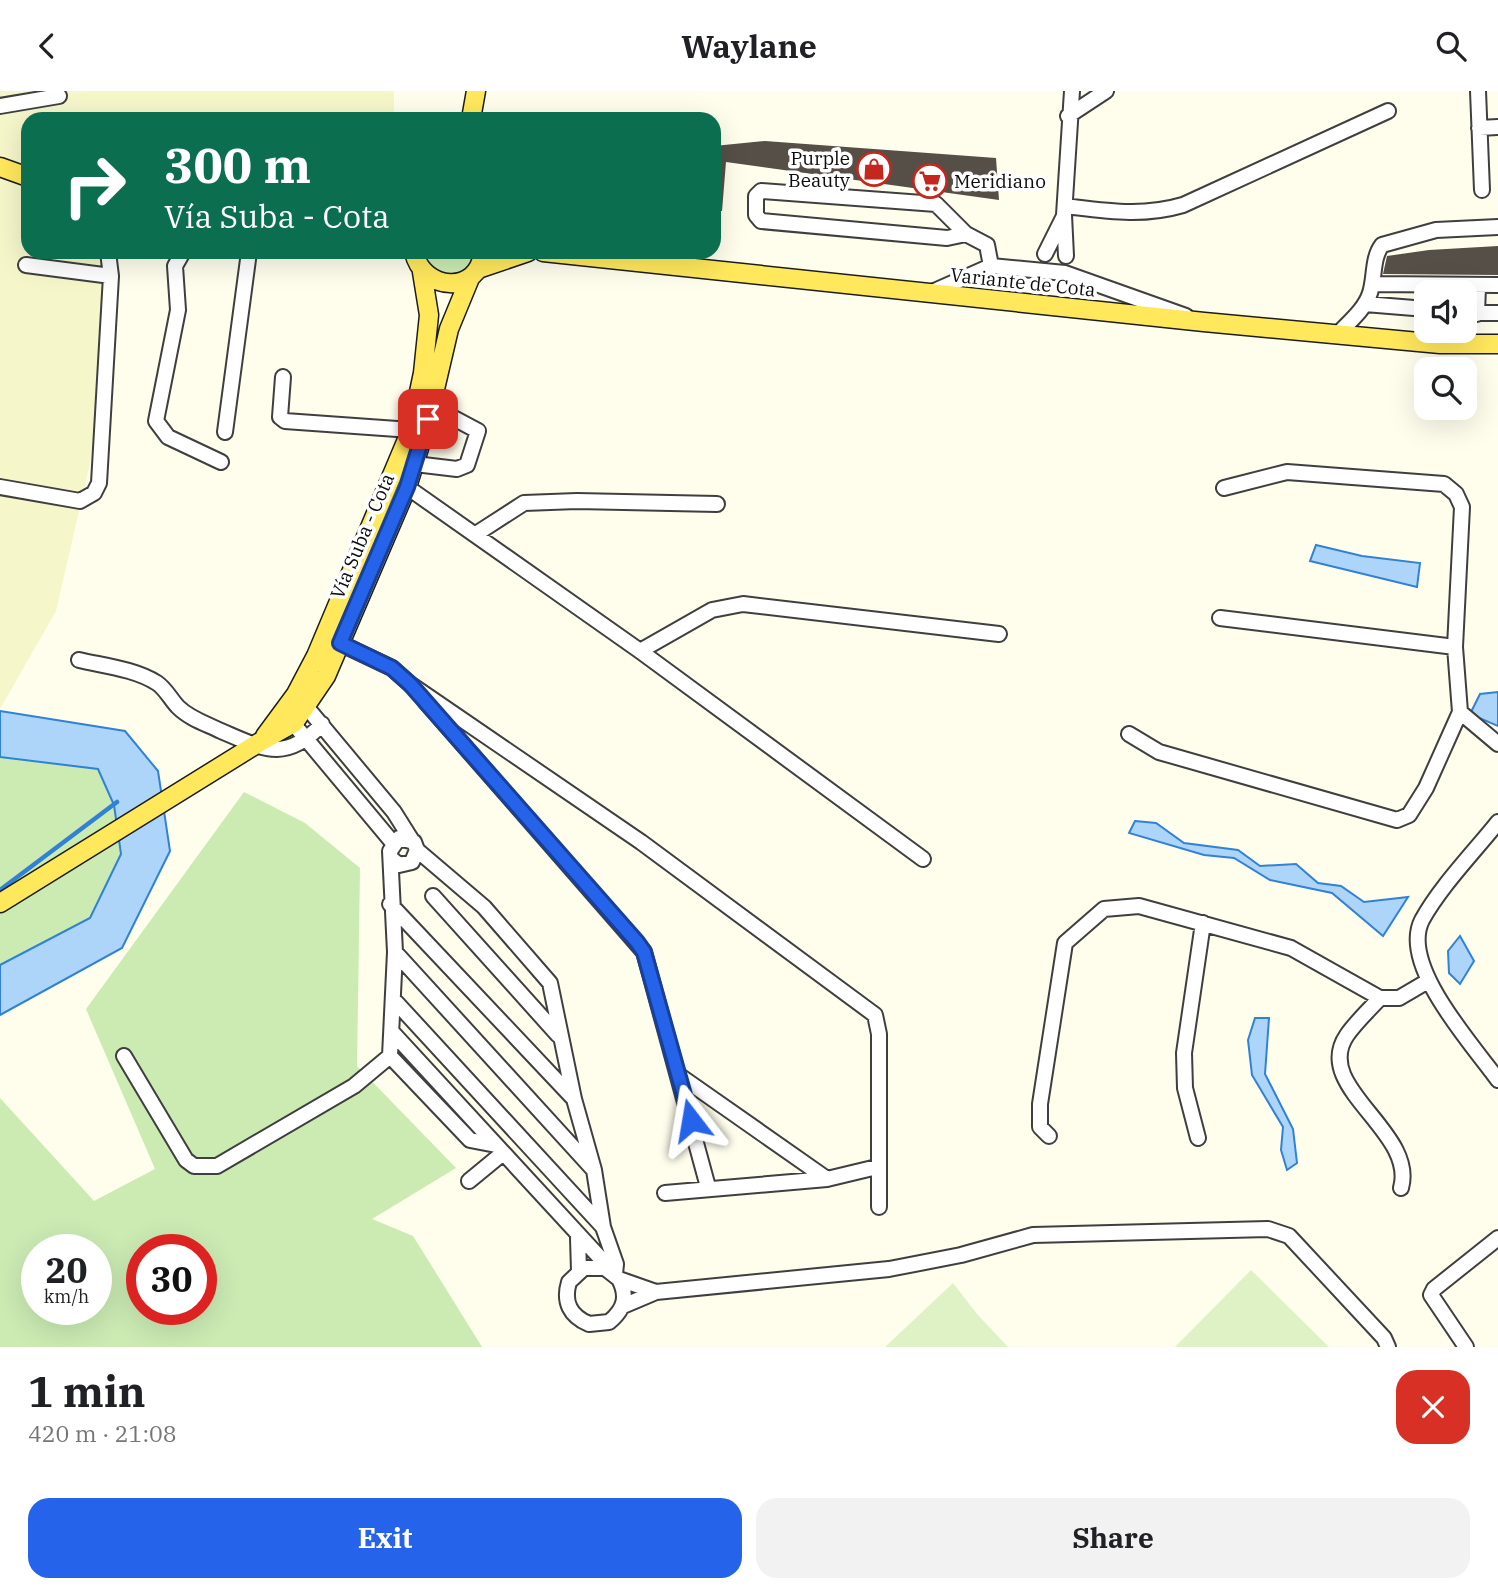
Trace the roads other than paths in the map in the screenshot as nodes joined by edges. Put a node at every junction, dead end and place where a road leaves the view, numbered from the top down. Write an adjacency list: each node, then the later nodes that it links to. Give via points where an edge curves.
1 (476, 91): 8 (main road)
2 (1072, 91): 9 (street)
3 (1106, 91): 9 (street)
4 (1478, 91): 11 (street)
5 (59, 96): 6 (street)
6 (0, 106)
7 (1388, 111): 15 (street, via 1183,205 1131,214)
8 (472, 112)
9 (1069, 116): 15 (street)
10 (1498, 127): 11 (street)
11 (1479, 128): 14 (street)
12 (0, 167): 13 (main road)
13 (21, 174)
14 (1482, 190)
15 (1065, 210): 23 (street); 26 (street)
16 (1498, 227): 30 (street, via 1436,230 1382,245)
17 (965, 234): 17 (street, via 936,204 761,191 756,196 756,215 761,221 947,238); 28 (street, via 987,246)
18 (109, 259): 29 (street)
19 (179, 259): 46 (street, via 175,266 178,310 156,421 162,434)
20 (248, 259): 45 (street)
21 (502, 259): 27 (main road)
22 (611, 259): 34 (main road, Variante de Cota)
23 (1042, 262): 26 (street); 28 (street)
24 (418, 263): 27 (main road, via 440,283 460,282); 44 (main road, Vía Suba - Cota, via 429,315)
25 (26, 265): 29 (street)
26 (1065, 265): 39 (street)
27 (477, 266): 43 (main road, Vía Suba - Cota, via 449,329)
28 (991, 266): 34 (street)
29 (111, 276): 48 (street, via 99,483 94,493 80,501)
30 (1372, 284): 31 (street); 35 (street)
31 (1414, 285)
32 (1498, 285): 33 (street)
33 (1477, 286)
34 (930, 293): 39 (main road, Variante de Cota)
35 (1365, 304): 36 (street); 40 (street)
36 (1414, 308)
37 (1477, 313): 38 (street)
38 (1498, 313)
39 (1204, 322): 40 (main road, Variante de Cota)
40 (1339, 333): 41 (main road, Variante de Cota, via 1440,344)
41 (1498, 344)
42 (284, 377): 44 (street, via 280,417 285,421)
43 (431, 406): 47 (main road, Vía Suba - Cota); 47 (street, via 478,431 467,465 457,470)
44 (411, 430): 55 (main road, Vía Suba - Cota)
45 (225, 432)
46 (221, 462)
47 (415, 464): 49 (main road, Vía Suba - Cota)
48 (0, 487)
49 (407, 487): 52 (street); 55 (main road, Vía Suba - Cota)
50 (1224, 488): 56 (street, via 1287,472 1444,484 1457,494 1462,507)
51 (717, 504): 52 (street, via 524,503)
52 (476, 534): 57 (street)
53 (1220, 618): 56 (street)
54 (999, 634): 57 (street, via 727,605)
55 (333, 640): 59 (street, via 392,668); 60 (main road, Vía Suba - Cota)
56 (1455, 647): 61 (street)
57 (640, 652): 72 (street)
58 (79, 660): 66 (street, via 158,684 188,715)
59 (410, 684): 85 (street, via 644,952); 91 (street, via 641,842 875,1015 879,1034)
60 (301, 701): 62 (main road, Vía Suba - Cota); 63 (street)
61 (1460, 712): 64 (street, via 1426,788 1409,815 1397,820 1159,752); 67 (street)
62 (289, 717): 65 (street); 66 (main road, Vía Suba - Cota)
63 (322, 724): 65 (street); 70 (street, via 394,812)
64 (1129, 734)
65 (308, 739): 66 (street, via 282,750); 69 (street)
66 (258, 744): 74 (main road, Vía Suba - Cota)
67 (1498, 744)
68 (1498, 822): 78 (street, via 1420,923 1419,960)
69 (393, 843): 70 (street, via 399,838); 71 (street)
70 (414, 845): 71 (street, via 415,859 408,864 399,865); 82 (street, via 484,907 550,983)
71 (392, 859): 75 (street)
72 (923, 859)
73 (433, 896): 82 (street)
74 (0, 903)
75 (390, 904): 77 (street); 87 (street)
76 (1203, 923): 79 (street, via 1291,947); 88 (street, via 1139,906 1104,909 1065,943 1040,1104 1040,1127); 89 (street, via 1184,1053 1185,1088)
77 (395, 952): 80 (street); 92 (street)
78 (1428, 981): 79 (street, via 1399,998); 86 (street)
79 (1380, 998): 96 (street, via 1346,1036 1340,1069 1398,1151 1405,1175)
80 (394, 1000): 81 (street); 99 (street)
81 (393, 1033): 84 (street); 90 (street)
82 (560, 1038): 87 (street)
83 (124, 1056): 84 (street, via 186,1160 194,1166 210,1167 354,1086)
84 (390, 1056): 90 (street, via 470,1140)
85 (680, 1076): 93 (street); 95 (street)
86 (1498, 1080)
87 (574, 1099): 92 (street)
88 (1049, 1136)
89 (1198, 1138)
90 (500, 1149): 94 (street); 101 (street)
91 (877, 1167): 93 (street); 98 (street)
92 (594, 1170): 99 (street)
93 (827, 1179): 95 (street)
94 (469, 1181)
95 (708, 1187): 97 (street)
96 (1401, 1188)
97 (665, 1192)
98 (879, 1207)
99 (604, 1231): 101 (street); 103 (street)
100 (1498, 1238): 107 (street, via 1431,1295)
101 (583, 1241): 102 (street); 103 (street)
102 (579, 1271): 103 (street, via 595,1266); 105 (street, via 566,1292 567,1303 579,1320 599,1325 609,1322)
103 (617, 1276): 104 (street); 105 (street, via 624,1288)
104 (656, 1292): 105 (street); 106 (street, via 889,1269 1033,1235 1268,1229 1297,1243)
105 (623, 1306)
106 (1388, 1347)
107 (1466, 1347)

